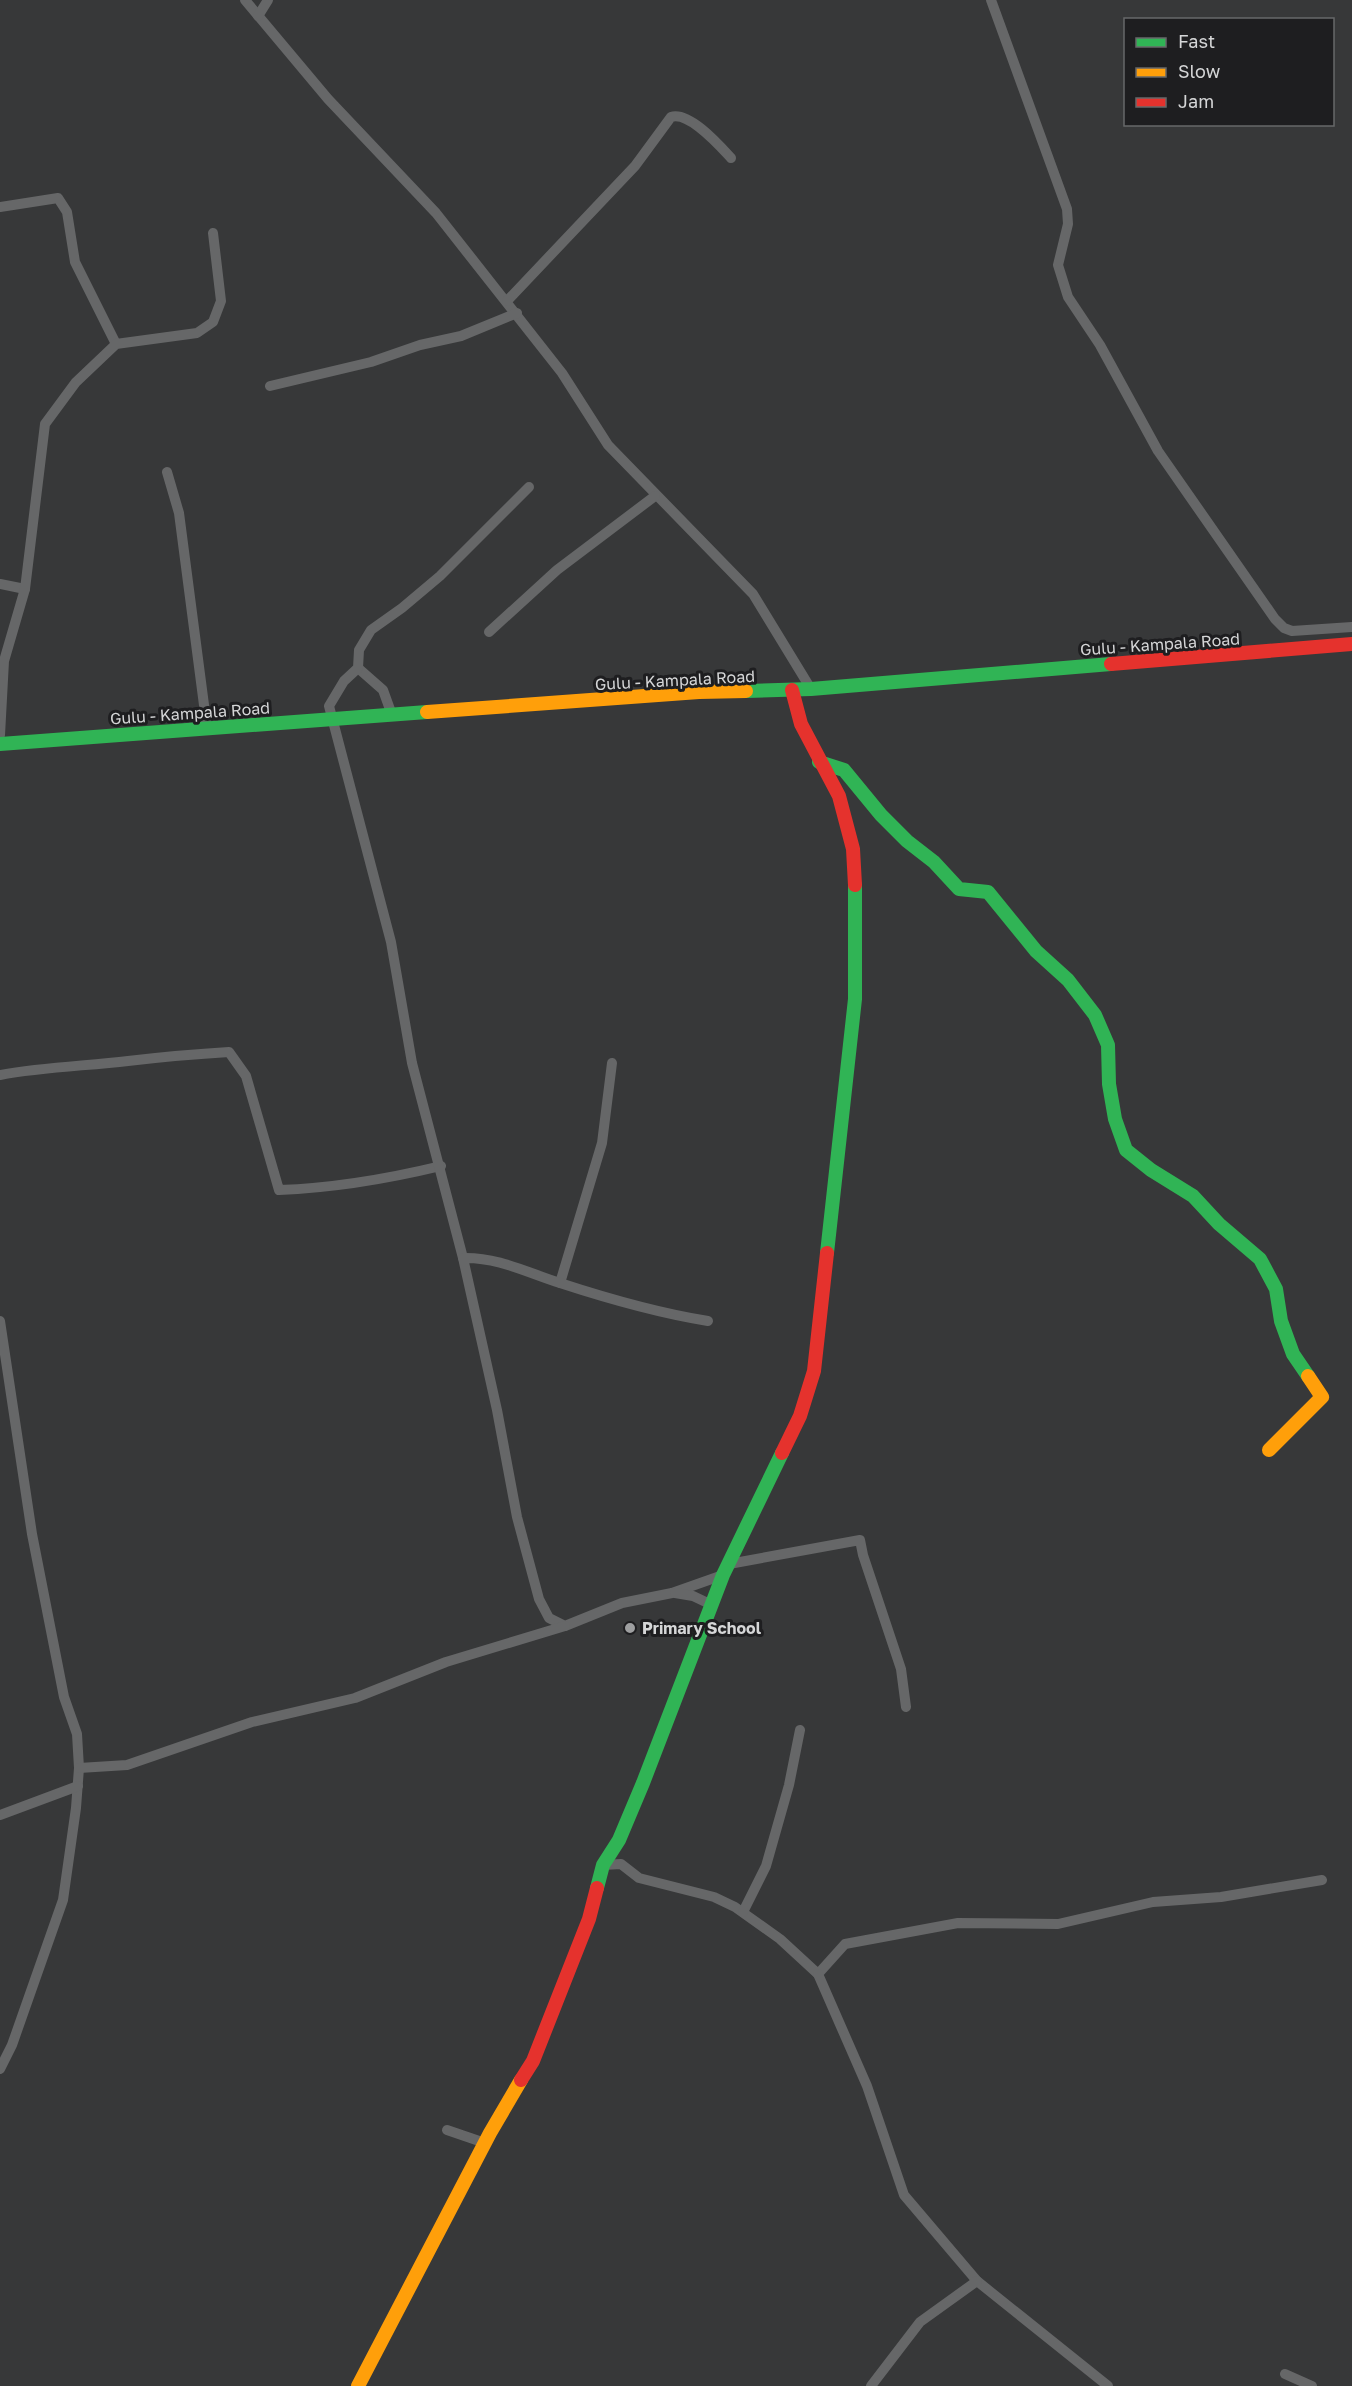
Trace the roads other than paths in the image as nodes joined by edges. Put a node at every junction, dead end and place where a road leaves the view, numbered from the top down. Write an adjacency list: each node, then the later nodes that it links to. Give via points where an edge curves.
1 (245, 0): 4 (street)
2 (268, 0): 4 (street)
3 (992, 0): 17 (street, via 1067,209 1068,224 1059,265 1068,297 1100,345 1158,451 1275,620 1292,631)
4 (258, 16): 8 (street, via 328,99 436,213)
5 (731, 158): 8 (street, via 699,128 682,117 671,117 635,166)
6 (0, 207): 10 (street, via 58,198 67,212 75,262)
7 (213, 232): 10 (street, via 221,301 213,322 197,333)
8 (507, 301): 9 (street)
9 (517, 313): 11 (street, via 461,336); 14 (street, via 608,445)
10 (116, 344): 16 (street, via 76,382 45,424)
11 (270, 386)
12 (167, 472): 25 (street, via 179,513)
13 (529, 487): 20 (street, via 440,576 371,630 359,650)
14 (655, 496): 18 (street, via 557,570); 21 (street, via 753,594)
15 (0, 584): 16 (street)
16 (25, 589): 26 (street, via 4,660)
17 (1352, 627)
18 (489, 632)
19 (1352, 644): 21 (street, Gulu - Kampala Road)
20 (358, 668): 23 (street, via 383,690); 24 (street, via 344,681 329,706)
21 (811, 689): 22 (street, Gulu - Kampala Road)
22 (792, 690): 23 (street, Gulu - Kampala Road, via 699,692); 28 (street, via 801,724)
23 (392, 715): 24 (street, Gulu - Kampala Road)
24 (332, 719): 25 (street, Gulu - Kampala Road); 31 (street, via 391,942 412,1063)
25 (207, 728): 27 (street, Gulu - Kampala Road)
26 (0, 735)
27 (0, 744)
28 (819, 762): 36 (street, via 844,770 881,815 959,889 987,892 1036,951 1068,980 1095,1015 1108,1045 1109,1084 1126,1150 1193,1196 1260,1259 1276,1289 1281,1321 1293,1354 1322,1397); 37 (street, via 839,796 856,874 855,999 822,1306 814,1371 800,1416)
29 (612, 1062): 33 (street, via 602,1143)
30 (0, 1075): 31 (street, via 230,1052 246,1076 279,1190 362,1182)
31 (441, 1166): 32 (street)
32 (463, 1258): 33 (street, via 516,1266); 40 (street, via 517,1517 539,1599 549,1618)
33 (560, 1283): 35 (street, via 662,1314)
34 (0, 1321): 43 (street, via 32,1534 64,1697 77,1734)
35 (708, 1321)
36 (1269, 1450)
37 (726, 1570): 38 (street); 39 (street); 41 (street, via 860,1540 901,1669)
38 (672, 1593): 39 (street, via 693,1596); 40 (street, via 622,1603)
39 (712, 1605): 46 (street)
40 (565, 1626): 43 (street, via 446,1662 355,1698 252,1722 127,1764)
41 (906, 1707)
42 (800, 1730): 50 (street, via 766,1866)
43 (79, 1768): 44 (street)
44 (78, 1786): 45 (street); 52 (street, via 63,1900)
45 (0, 1815)
46 (619, 1840): 47 (street); 48 (street)
47 (621, 1864): 48 (street); 50 (street, via 639,1878 714,1898)
48 (603, 1865): 54 (street, via 589,1919 533,2061)
49 (1322, 1880): 51 (street, via 1221,1897 1153,1902 1058,1924 958,1923 913,1931 845,1944)
50 (743, 1912): 51 (street)
51 (818, 1974): 55 (street, via 867,2086 904,2195)
52 (0, 2069)
53 (447, 2130): 54 (street)
54 (485, 2143): 57 (street)
55 (977, 2282): 58 (street, via 920,2322); 59 (street)
56 (1285, 2374): 60 (street)
57 (358, 2386)
58 (871, 2386)
59 (1108, 2386)
60 (1312, 2386)

